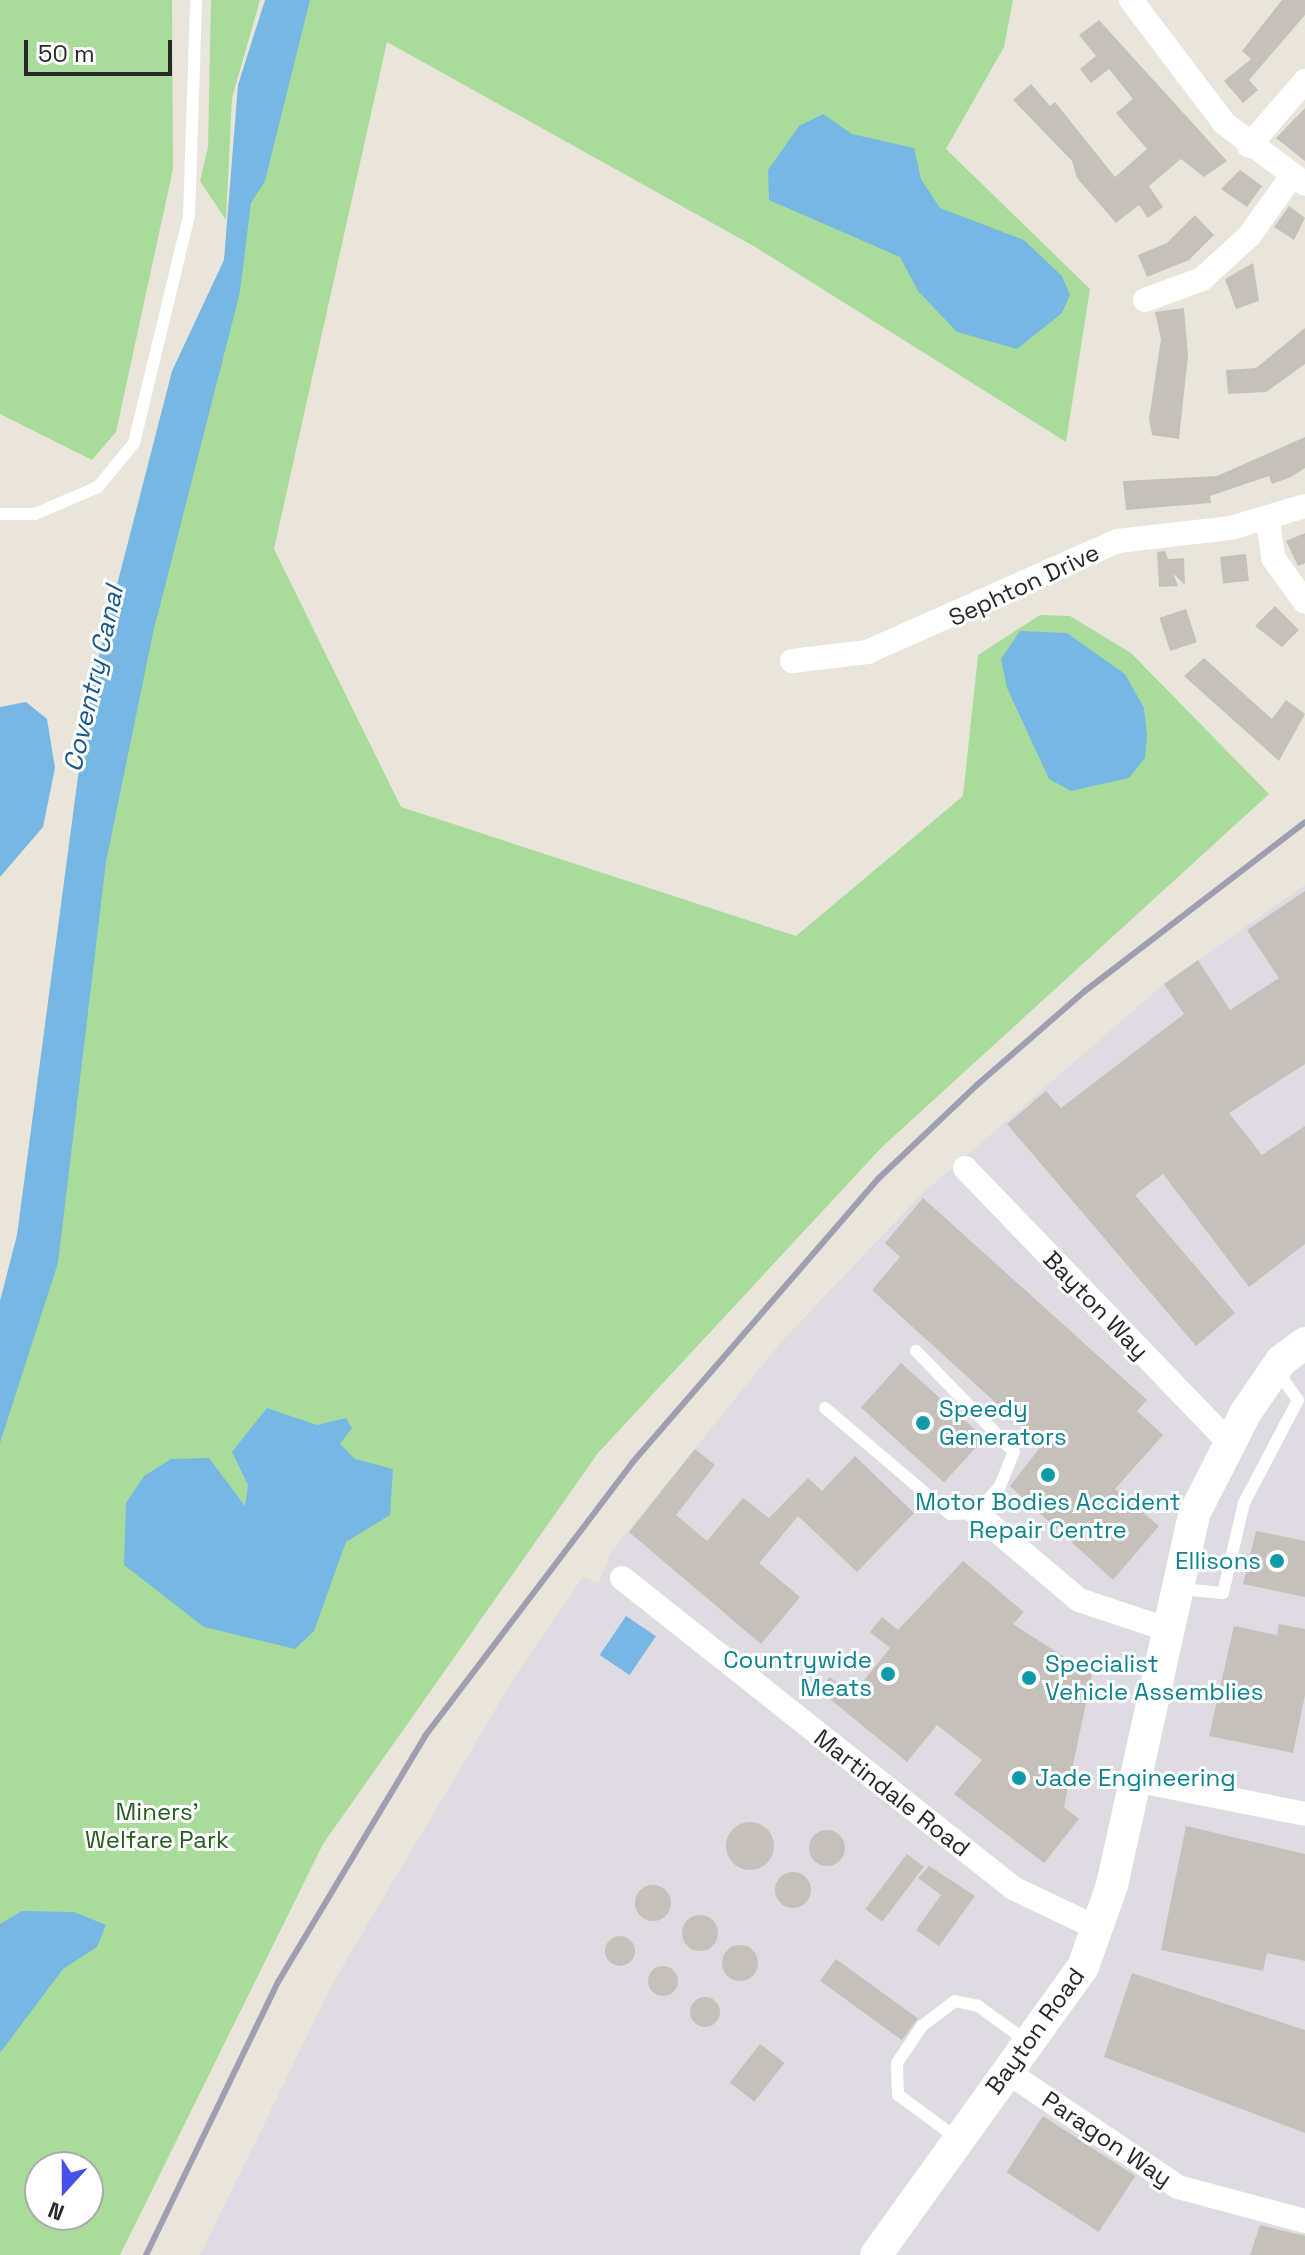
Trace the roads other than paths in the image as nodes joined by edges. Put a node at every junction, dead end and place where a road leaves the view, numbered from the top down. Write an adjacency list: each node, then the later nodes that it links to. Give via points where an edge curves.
1 (196, 0): 8 (lane, via 189,216 155,370 120,467 98,487 35,514)
2 (1131, 0): 4 (street, via 1199,94)
3 (1305, 81): 4 (street)
4 (1249, 146): 5 (street)
5 (1298, 180): 6 (street, via 1202,279)
6 (1145, 300)
7 (1305, 506): 9 (street, Sephton Drive)
8 (0, 514)
9 (1268, 521): 10 (street, via 1273,558); 11 (street, Sephton Drive, via 1118,541 867,652)
10 (1305, 602)
11 (792, 661)
12 (965, 1168): 17 (street, Bayton Way)
13 (1305, 1343): 15 (street, Bayton Road)
14 (916, 1351): 18 (lane, via 1014,1452 1000,1486)
15 (1275, 1369): 17 (street, Bayton Road); 20 (lane, via 1298,1400 1244,1503 1223,1593)
16 (825, 1408): 18 (lane, via 950,1514)
17 (1228, 1441): 20 (street, Bayton Road, via 1195,1512)
18 (976, 1513): 21 (street, via 1079,1600)
19 (622, 1578): 24 (street, Martindale Road, via 1013,1888)
20 (1174, 1587): 21 (street, Bayton Road)
21 (1166, 1629): 22 (street, Bayton Road)
22 (1134, 1780): 23 (street); 24 (street, Bayton Road)
23 (1305, 1814)
24 (1099, 1929): 25 (street, Bayton Road, via 1083,1967)
25 (1028, 2042): 26 (street, Bayton Road); 27 (lane, via 978,2006 955,2001 922,2026 897,2063 898,2095)
26 (1006, 2071): 27 (street, Bayton Road); 28 (street, Paragon Way, via 1178,2187)
27 (958, 2139): 29 (street, Bayton Road)
28 (1305, 2221)
29 (876, 2255)

